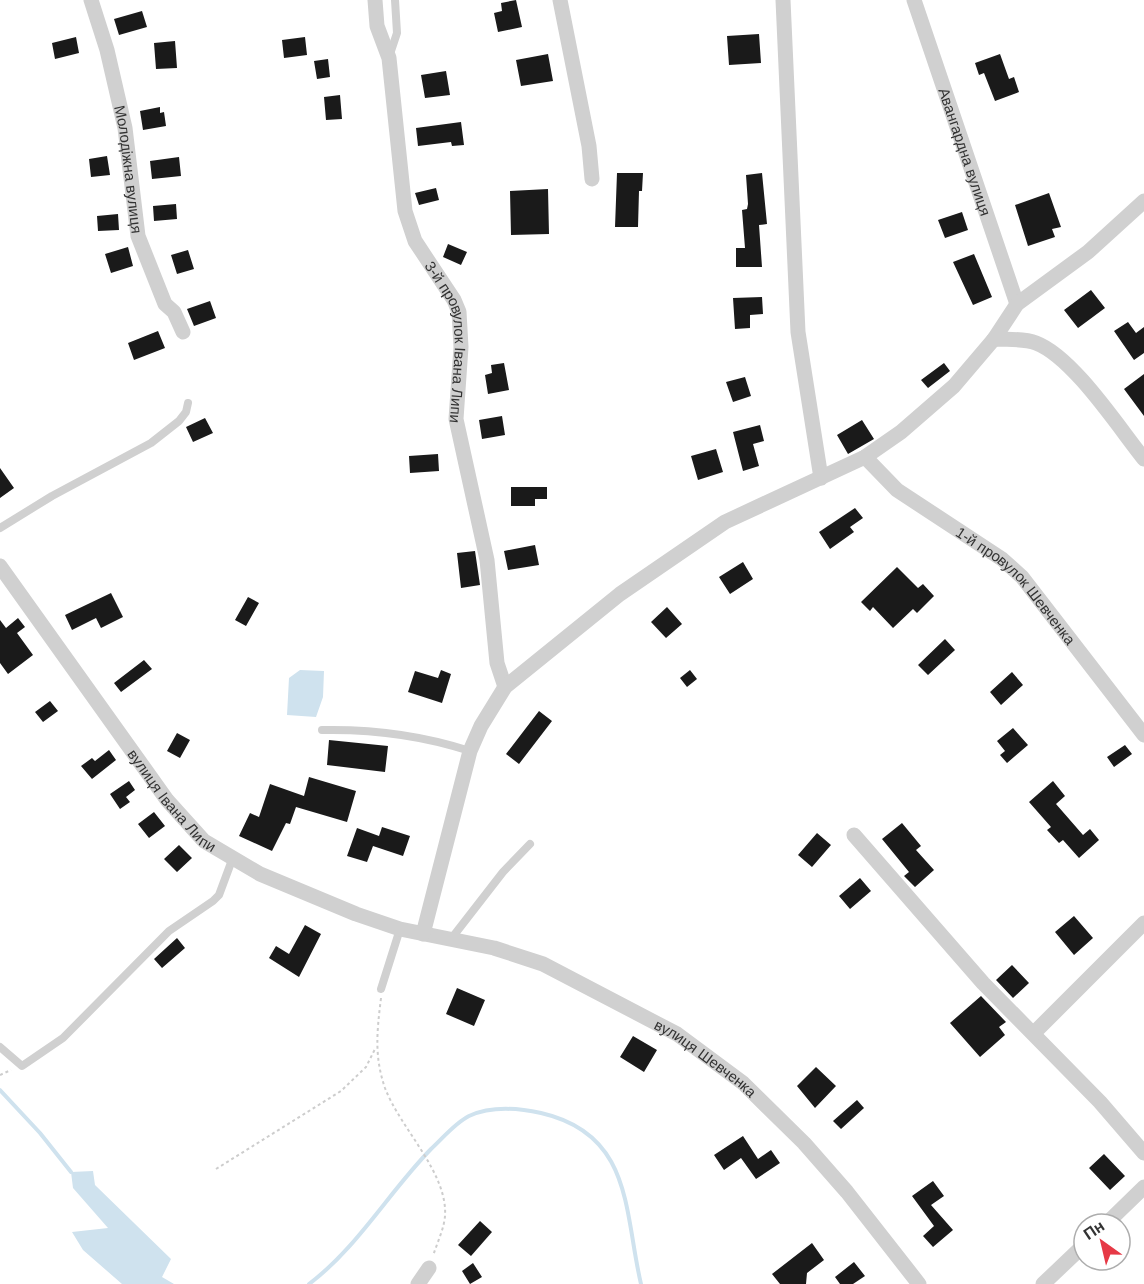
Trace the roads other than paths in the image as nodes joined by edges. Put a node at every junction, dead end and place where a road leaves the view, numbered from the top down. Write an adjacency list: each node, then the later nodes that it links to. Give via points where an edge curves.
1 (91, 0): 11 (street, Молодіжна вулиця, via 107,50 124,128 138,236 165,304 174,312)
2 (375, 0): 7 (street, 3-й провулок Івана Липи, via 377,26)
3 (395, 0): 7 (lane, via 397,33)
4 (560, 0): 8 (street)
5 (783, 0): 16 (street, via 798,332)
6 (914, 0): 10 (street, Авангардна вулиця)
7 (389, 58): 19 (street, 3-й провулок Івана Липи, via 405,211 415,241 459,312 456,419 487,560 497,663)
8 (592, 179)
9 (1144, 201): 10 (street, via 1088,252)
10 (1017, 304): 12 (street)
11 (183, 332)
12 (994, 339): 14 (street, via 932,407); 15 (street, via 1026,340 1051,352 1087,387)
13 (188, 403): 17 (lane, via 179,421 151,442)
14 (865, 457): 16 (street); 21 (street, 1-й провулок Шевченка, via 897,490 1018,573)
15 (1144, 459)
16 (821, 478): 19 (street, via 704,534 620,594)
17 (0, 528)
18 (0, 566): 25 (street, вулиця Івана Липи, via 167,800 204,841)
19 (505, 687): 22 (street)
20 (322, 730): 22 (lane, via 364,729 434,740)
21 (1144, 735)
22 (470, 751): 28 (street)
23 (854, 835): 31 (street, via 983,983)
24 (530, 844): 29 (lane)
25 (232, 860): 27 (street, вулиця Івана Липи, via 324,902); 32 (lane, via 219,895 169,930 63,1038 22,1066)
26 (1144, 923): 31 (street)
27 (400, 929): 28 (street, вулиця Івана Липи); 30 (lane)
28 (423, 934): 29 (street, вулиця Шевченка)
29 (451, 939): 39 (street, вулиця Шевченка, via 522,956 571,976 677,1034 721,1064 804,1143)
30 (381, 989)
31 (1034, 1033): 33 (street)
32 (0, 1047)
33 (1144, 1153)
34 (1144, 1187): 35 (street)
35 (1118, 1212)
36 (1072, 1256): 40 (street)
37 (429, 1268): 38 (street)
38 (418, 1284)
39 (919, 1284)
40 (1043, 1284)

